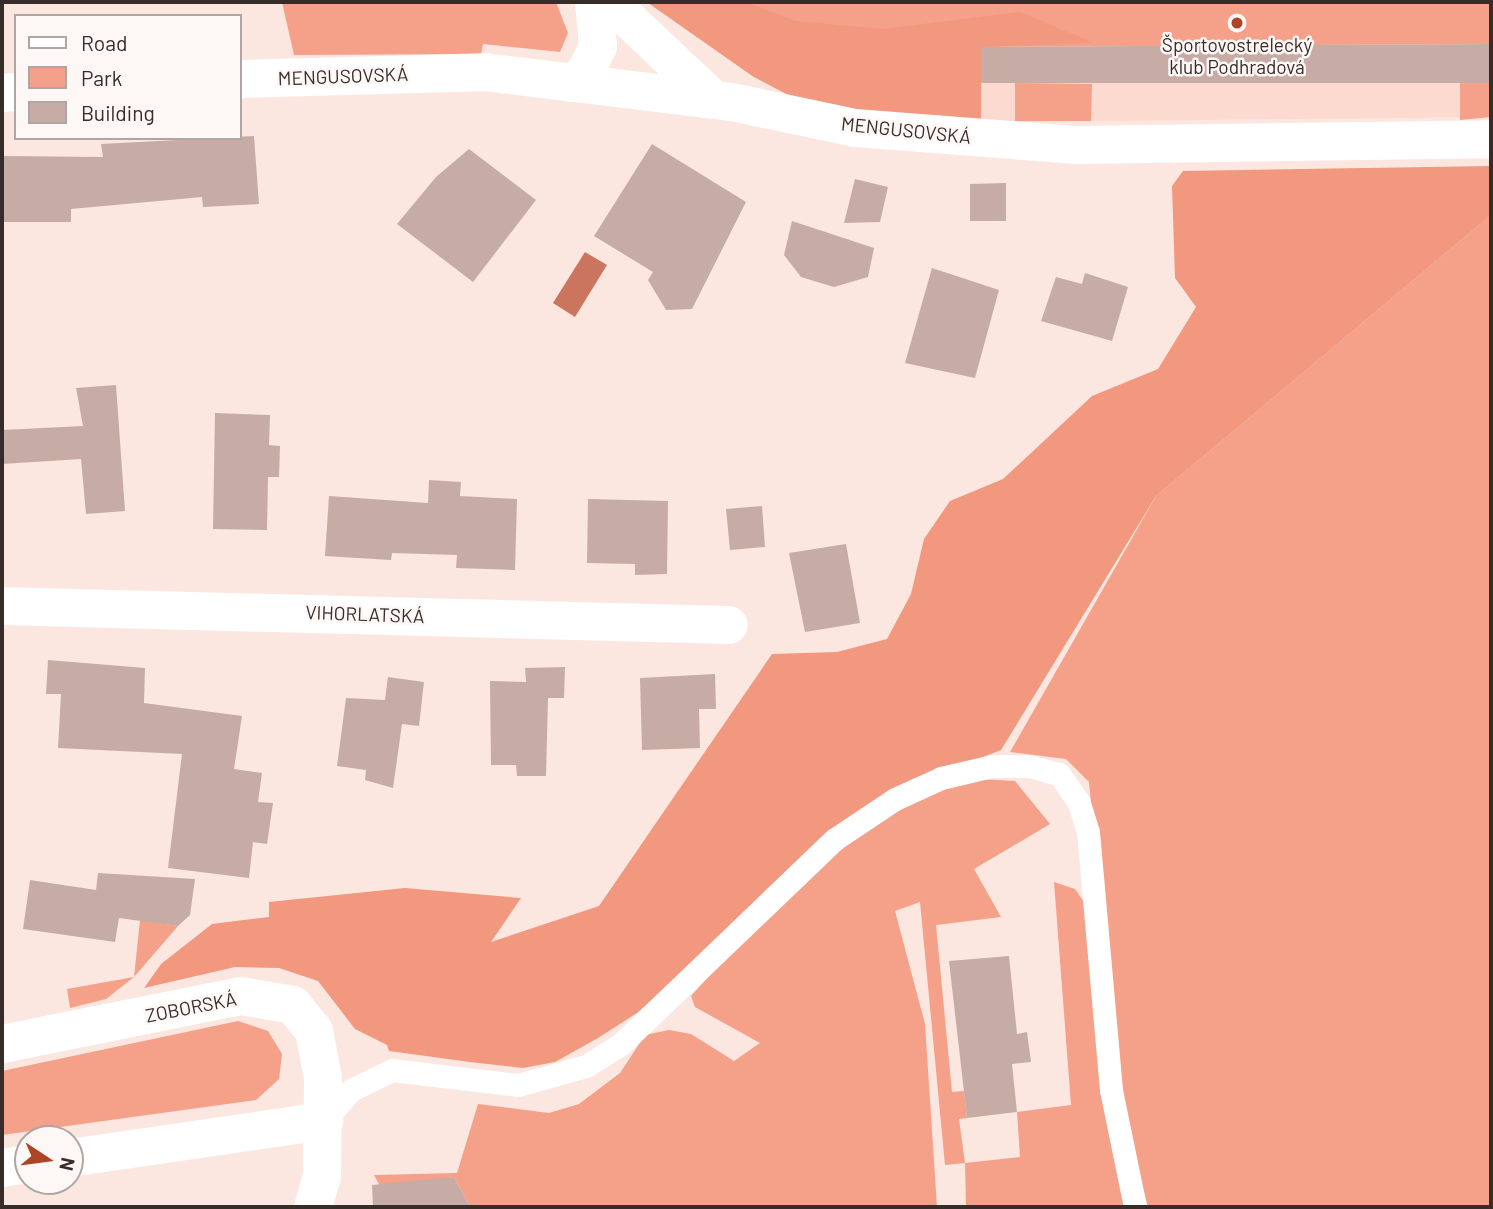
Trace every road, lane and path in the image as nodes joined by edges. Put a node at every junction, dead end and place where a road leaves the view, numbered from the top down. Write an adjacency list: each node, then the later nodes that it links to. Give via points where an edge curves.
1 (594, 2): 4 (street, via 598,46 585,74)
2 (610, 2): 5 (street)
3 (242, 79): 4 (street, MENGUSOVSKÁ, via 484,72)
4 (572, 83): 5 (street, MENGUSOVSKÁ)
5 (714, 100): 6 (street, MENGUSOVSKÁ, via 856,128 1077,145)
6 (1491, 139)
7 (2, 606): 8 (street, VIHORLATSKÁ)
8 (729, 625)
9 (2, 1044): 10 (street, ZOBORSKÁ, via 223,999 277,999 306,1016 314,1031)
10 (324, 1121): 11 (street); 12 (street, ZOBORSKÁ, via 322,1176); 13 (lane, via 351,1090 392,1070 518,1085 586,1066 621,1044 835,839 895,799 941,778 992,766 1029,766 1059,774 1079,803 1088,832 1111,1090)
11 (84, 1156)
12 (313, 1207)
13 (1135, 1207)

